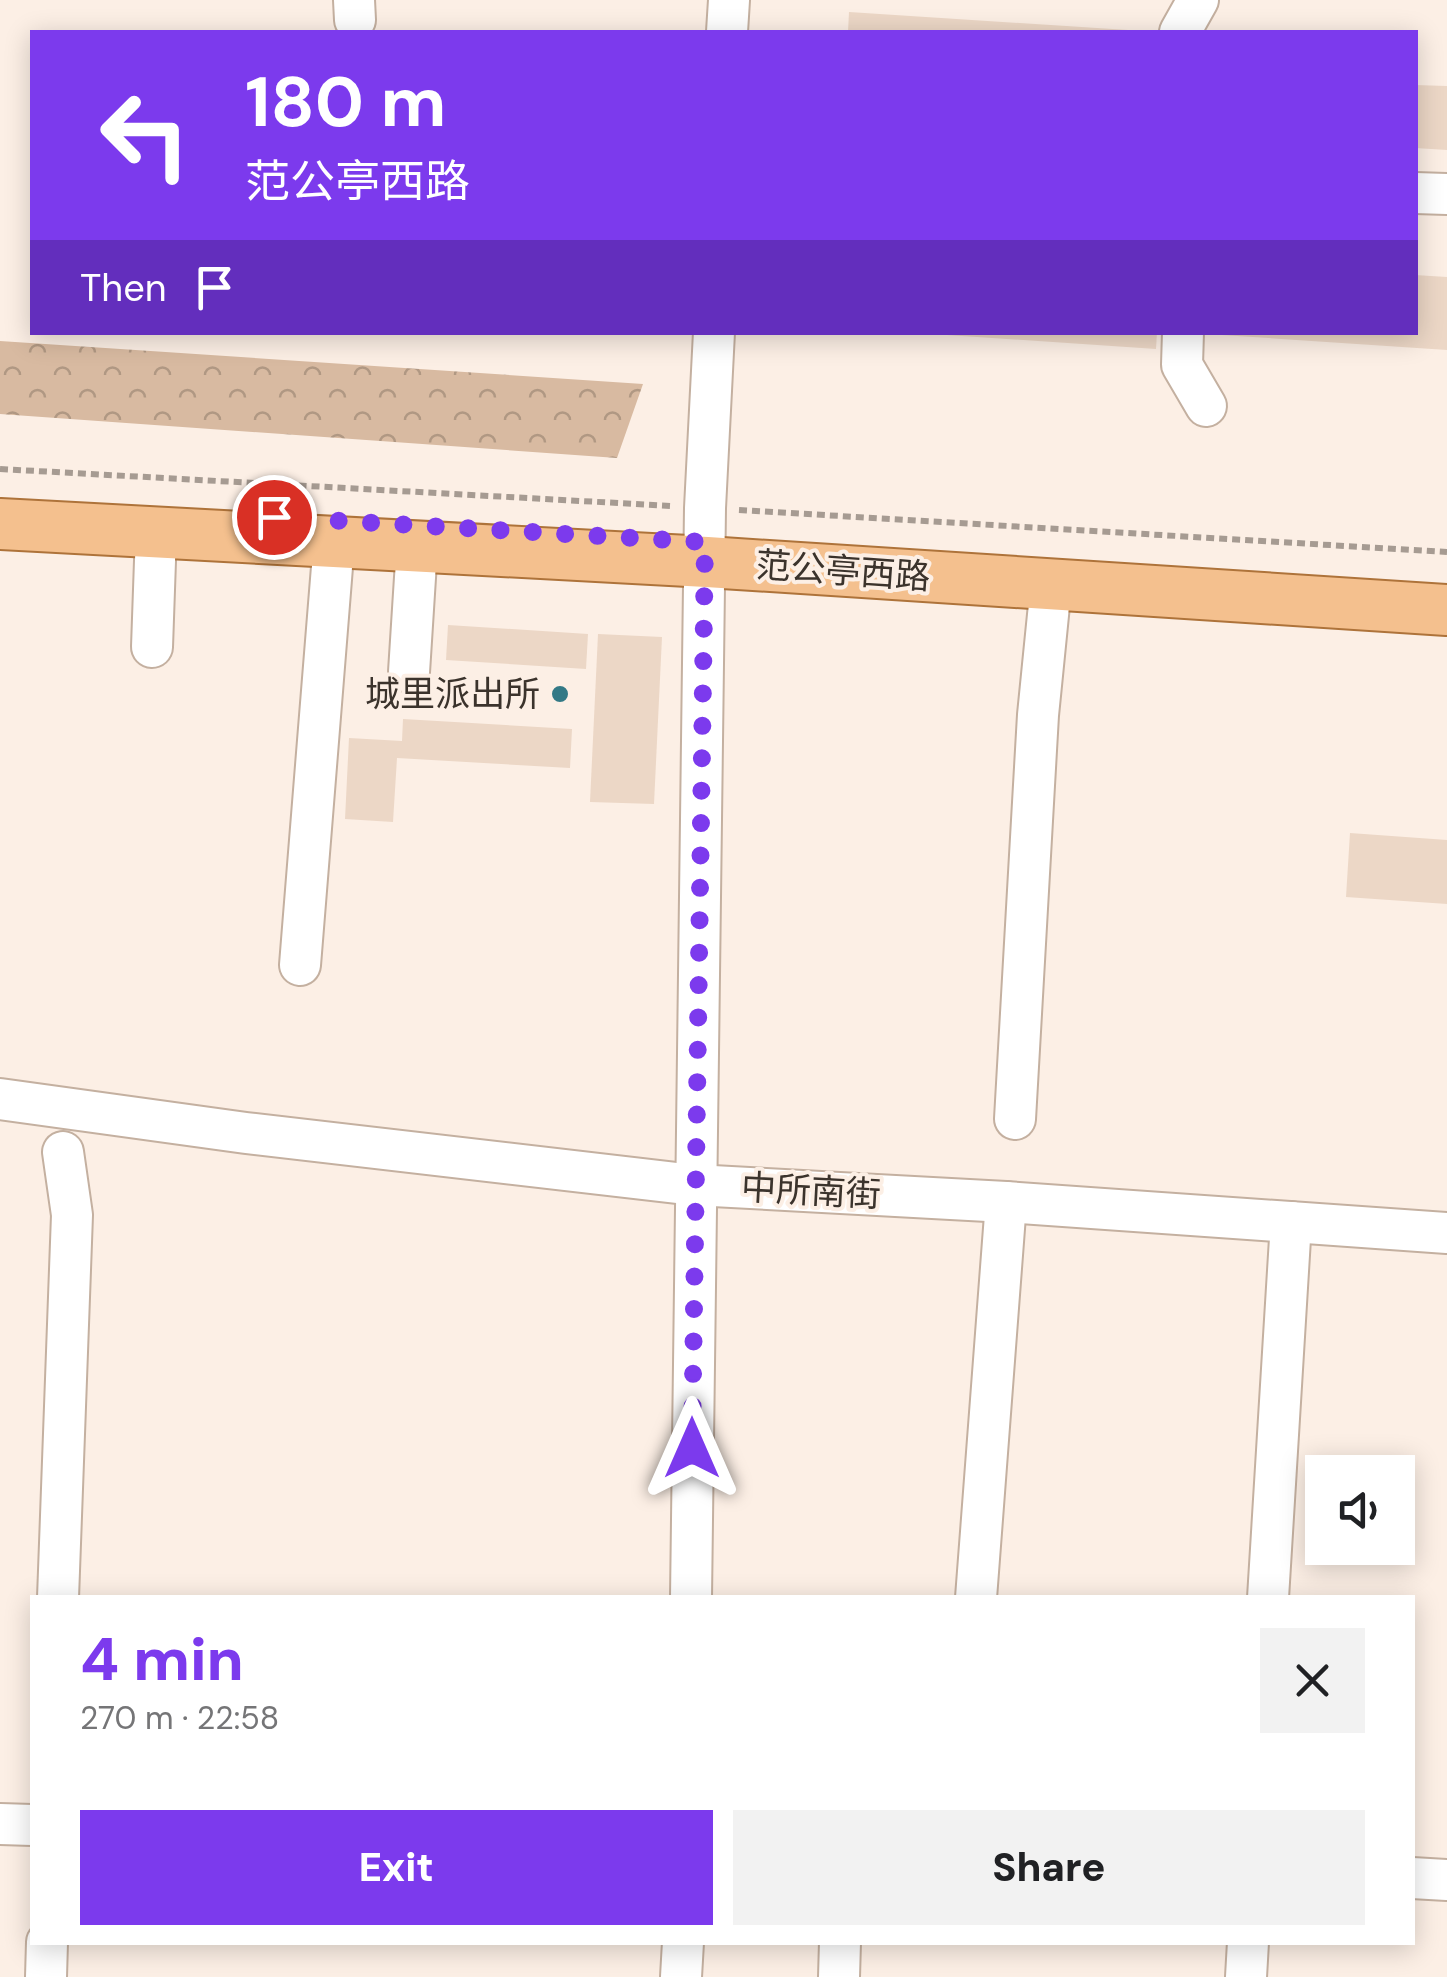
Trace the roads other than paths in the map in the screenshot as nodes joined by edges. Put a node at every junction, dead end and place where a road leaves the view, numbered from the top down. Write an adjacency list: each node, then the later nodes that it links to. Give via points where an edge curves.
1 (729, 0): 3 (street)
2 (1198, 0): 4 (street)
3 (728, 30)
4 (1181, 30)
5 (1418, 193): 6 (street)
6 (1447, 194)
7 (714, 335): 15 (street)
8 (1183, 335): 9 (street, via 1182,365)
9 (1206, 406)
10 (0, 501): 15 (main road, 范公亭西路)
11 (0, 524): 12 (main road, 范公亭西路)
12 (156, 532): 13 (main road, 范公亭西路); 19 (street)
13 (334, 542): 14 (main road, 范公亭西路); 21 (street)
14 (417, 546): 15 (main road, 范公亭西路); 20 (street)
15 (706, 552): 16 (main road, 范公亭西路); 17 (main road, 范公亭西路); 25 (street)
16 (1051, 585): 18 (main road, 范公亭西路); 23 (street)
17 (1447, 585)
18 (1447, 610)
19 (152, 647)
20 (409, 672)
21 (300, 965)
22 (0, 1099): 25 (street, 中所南街)
23 (1015, 1119)
24 (63, 1152): 29 (street, via 72,1214)
25 (694, 1185): 26 (street, 中所南街); 30 (street)
26 (1006, 1202): 27 (street, 中所南街); 31 (street)
27 (1291, 1222): 28 (street, 中所南街); 32 (street)
28 (1447, 1233)
29 (58, 1595)
30 (692, 1595)
31 (976, 1595)
32 (1268, 1595)
33 (0, 1824): 34 (street)
34 (30, 1825)
35 (1415, 1878): 36 (street)
36 (1447, 1880)
37 (47, 1945): 41 (street)
38 (683, 1945): 42 (street)
39 (840, 1945): 43 (street)
40 (1248, 1945): 44 (street)
41 (46, 1977)
42 (681, 1977)
43 (838, 1977)
44 (1246, 1977)

